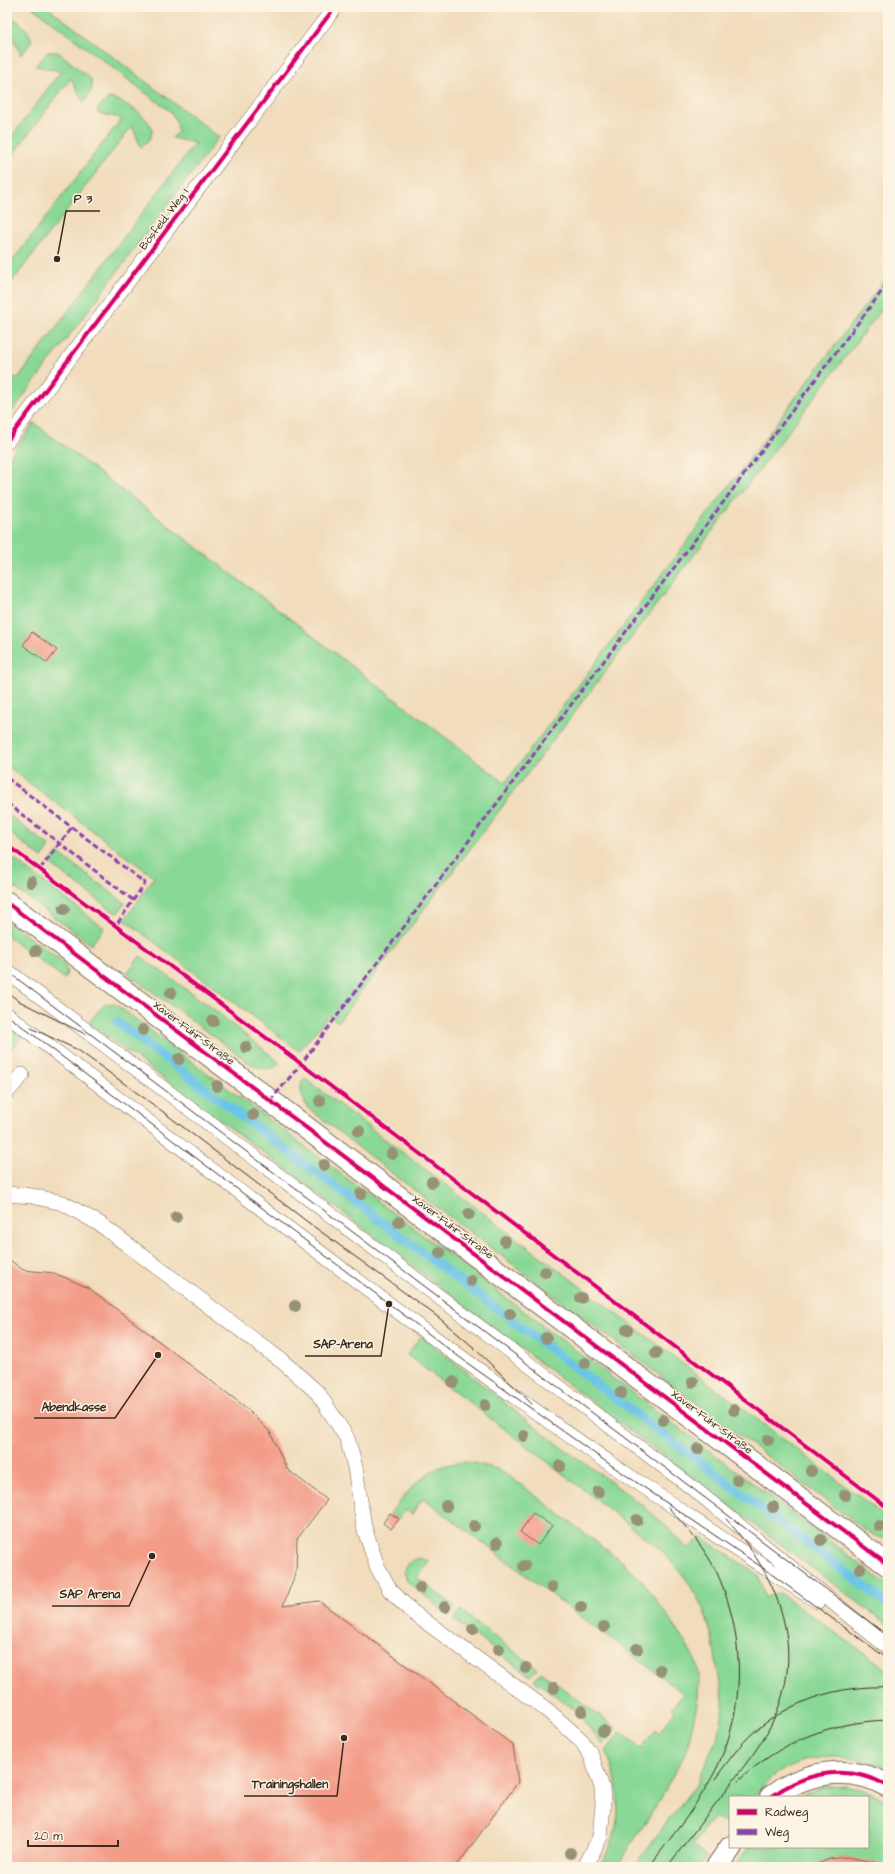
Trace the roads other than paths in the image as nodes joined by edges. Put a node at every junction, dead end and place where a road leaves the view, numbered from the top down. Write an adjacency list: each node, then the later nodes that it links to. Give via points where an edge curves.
1 (335, 7): 2 (lane, Bösfeld, Weg I)
2 (7, 441)
3 (7, 903): 9 (street, Xaver-Fuhr-Straße)
4 (7, 971): 10 (lane, via 694,1489)
5 (7, 1015): 10 (lane, via 470,1365 605,1461 763,1568)
6 (22, 1075): 7 (lane)
7 (7, 1092)
8 (7, 1194): 15 (lane, via 63,1203 100,1224 282,1361 318,1393 347,1438 355,1467 364,1527 377,1566 390,1590 411,1611 562,1721 581,1740 591,1755 602,1788 603,1805 600,1837)
9 (888, 1565)
10 (863, 1628): 11 (lane)
11 (888, 1647)
12 (888, 1786): 13 (street, via 863,1774 842,1772 802,1778)
13 (773, 1796)
14 (730, 1848): 16 (street)
15 (584, 1867)
16 (717, 1867)

